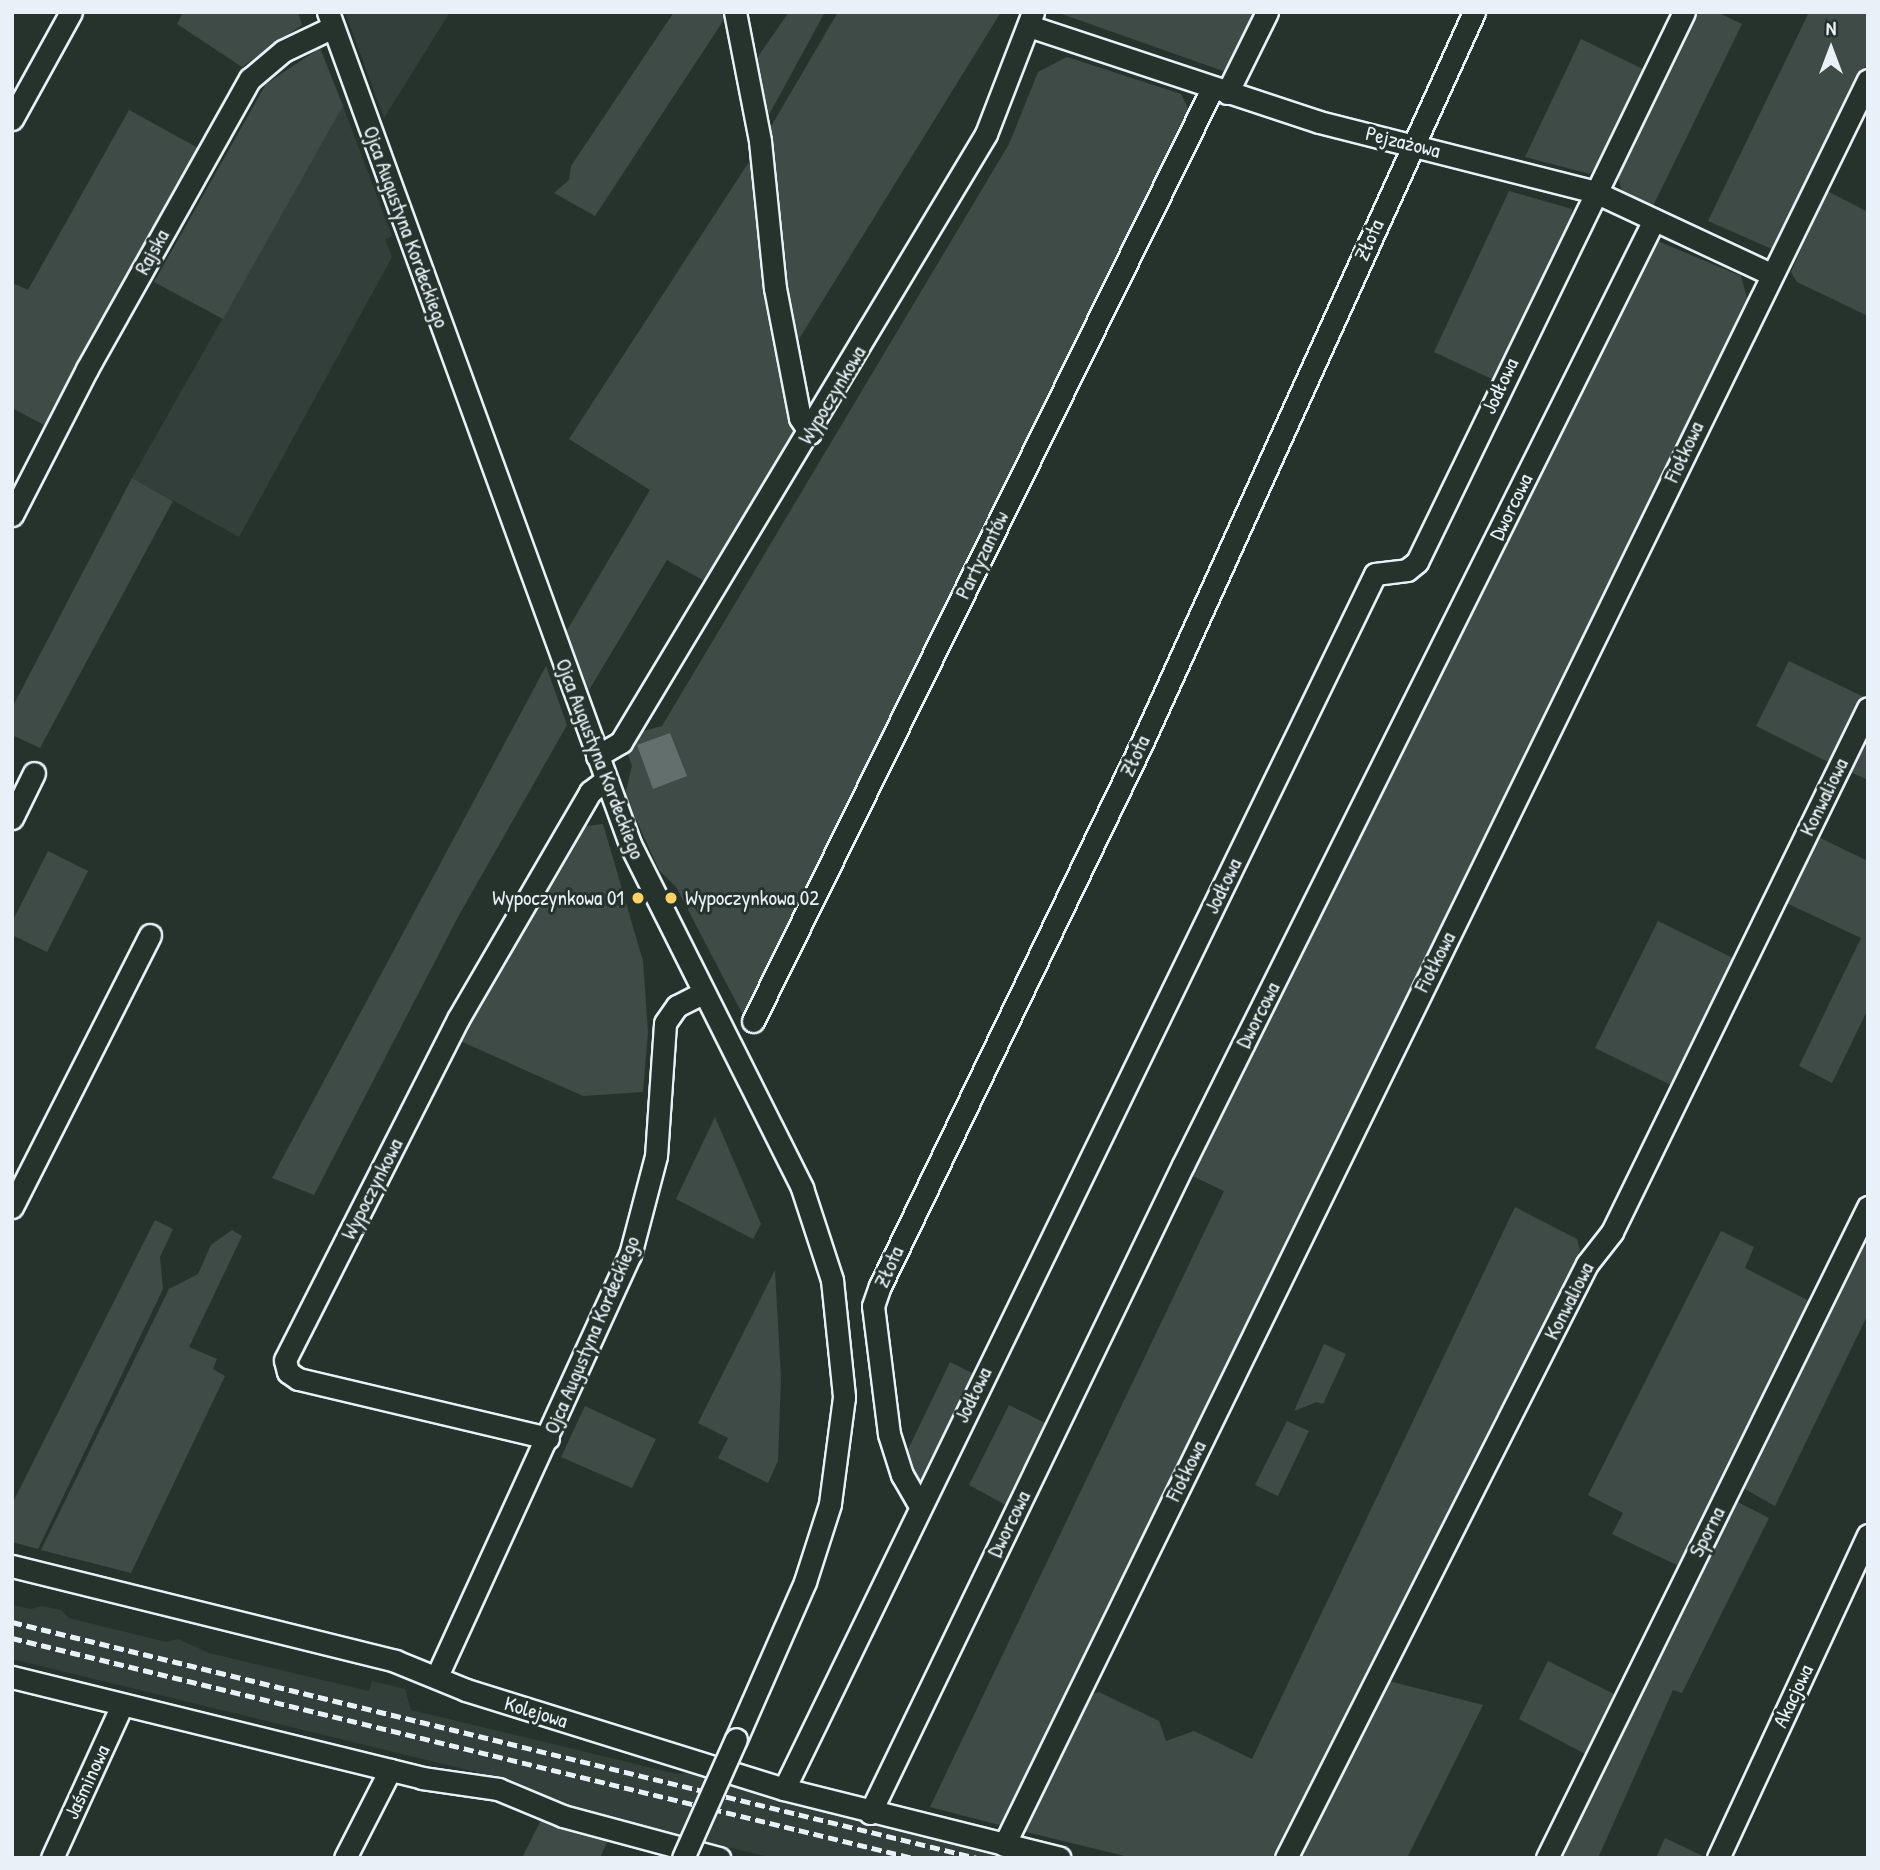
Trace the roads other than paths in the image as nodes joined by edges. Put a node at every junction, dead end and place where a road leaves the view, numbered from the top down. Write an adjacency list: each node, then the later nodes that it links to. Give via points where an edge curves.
1 (71, 12): 10 (street)
2 (735, 12): 15 (street, via 760,141 775,288 800,418)
3 (1267, 12): 9 (street, Partyzantów)
4 (1474, 12): 11 (street, Złota)
5 (1684, 12): 12 (street, Jodłowa)
6 (1031, 19): 9 (street, Pejzażowa); 15 (street, Wypoczynkowa, via 986,134)
7 (331, 20): 16 (street, Rajska, via 250,79 87,369); 18 (street, Ojca Augustyna Kordeckiego)
8 (1868, 80): 14 (street, Fiołkowa)
9 (1219, 91): 11 (street, Pejzażowa); 24 (street, Partyzantów)
10 (12, 119)
11 (1413, 144): 12 (street, Pejzażowa); 28 (street, Złota, via 1142,743 880,1286 873,1307 889,1434 902,1475)
12 (1595, 192): 13 (street, Pejzażowa); 28 (street, Jodłowa, via 1417,562 1407,569 1375,574)
13 (1654, 220): 14 (street, Pejzażowa); 36 (street, Dworcowa, via 1177,1177)
14 (1770, 274): 37 (street, Fiołkowa)
15 (810, 433): 18 (street, Wypoczynkowa, via 621,743)
16 (12, 515)
17 (1868, 708): 43 (street, Konwaliowa, via 1612,1232 1587,1264)
18 (597, 756): 20 (street, Ojca Augustyna Kordeckiego)
19 (34, 773): 21 (street)
20 (606, 780): 23 (street, Ojca Augustyna Kordeckiego, via 630,844); 27 (street, Wypoczynkowa, via 590,792 458,1019 285,1360 288,1372 298,1379)
21 (12, 818)
22 (150, 935): 25 (street)
23 (703, 993): 27 (street, Ojca Augustyna Kordeckiego, via 668,1014 662,1112 647,1200 602,1323); 40 (street, bridge, via 812,1212 832,1280 843,1365 842,1428 826,1522 805,1582)
24 (753, 1021)
25 (12, 1207)
26 (1868, 1207): 44 (street, Sporna)
27 (548, 1438): 31 (street, Ojca Augustyna Kordeckiego)
28 (920, 1506): 35 (street, Jodłowa)
29 (1868, 1535): 45 (street, Akacjowa)
30 (12, 1566): 31 (street, Kolejowa)
31 (437, 1675): 35 (street, Kolejowa, via 466,1690)
32 (12, 1677): 33 (street)
33 (122, 1705): 34 (street, via 235,1728); 38 (street, Jaśminowa)
34 (390, 1770): 39 (street); 41 (street, via 498,1789 563,1816)
35 (784, 1789): 36 (street, Kolejowa)
36 (870, 1813): 37 (street, Kolejowa)
37 (1004, 1844): 42 (street, Kolejowa)
38 (52, 1858)
39 (345, 1858)
40 (683, 1858)
41 (719, 1858)
42 (1060, 1858)
43 (1286, 1858)
44 (1547, 1858)
45 (1718, 1858)

